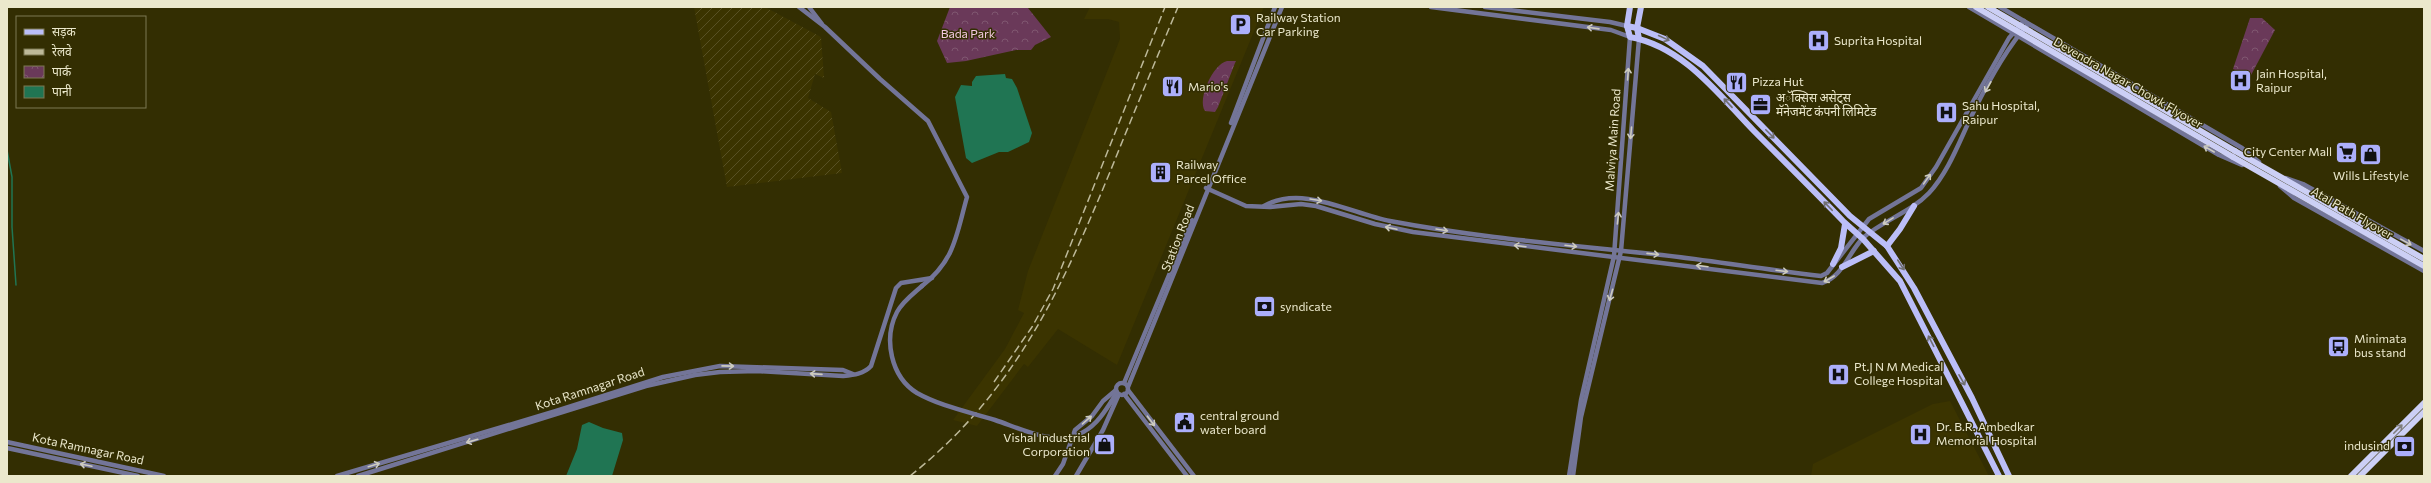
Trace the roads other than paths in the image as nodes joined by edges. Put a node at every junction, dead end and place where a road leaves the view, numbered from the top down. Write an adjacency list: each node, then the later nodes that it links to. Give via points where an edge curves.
1 (799, 7): 15 (street)
2 (809, 7): 15 (street)
3 (1275, 7): 26 (street)
4 (1282, 7): 26 (street)
5 (1431, 7): 18 (street, one-way to 5, via 1611,30)
6 (1485, 7): 14 (street)
7 (1630, 7): 14 (main road)
8 (1641, 7): 16 (main road)
9 (1969, 7): 17 (street)
10 (1976, 7): 24 (highway, Devendra Nagar Chowk Flyover, bridge)
11 (1988, 7): 24 (highway, Devendra Nagar Chowk Flyover, bridge)
12 (2000, 7): 13 (street)
13 (2026, 22): 17 (street); 25 (street, via 2242,148)
14 (1627, 26): 16 (main road); 18 (main road, Malviya Main Road)
15 (825, 27): 46 (street, via 928,121 967,197 948,260)
16 (1637, 28): 19 (main road); 31 (main road, one-way to 31, via 1674,43 1703,66)
17 (2015, 35): 25 (street, one-way to 17, via 2219,155); 29 (street, one-way to 29, via 1975,109 1946,171 1929,193); 31 (street, one-way to 17, via 1921,188)
18 (1630, 37): 19 (main road); 20 (street, Malviya Main Road, one-way to 18)
19 (1639, 39): 21 (street); 30 (main road, one-way to 19, via 1697,72 1669,51)
20 (1626, 108): 21 (street); 22 (street, Malviya Main Road)
21 (1633, 109): 23 (street, one-way to 23)
22 (1623, 148): 23 (street); 39 (street, Malviya Main Road, one-way to 22)
23 (1630, 148): 36 (street)
24 (2234, 154): 25 (highway, Devendra Nagar Chowk Flyover)
25 (2271, 175): 27 (highway, Atal Path Flyover); 38 (street, one-way to 38, via 2302,184); 45 (street, via 2294,198)
26 (1207, 188): 28 (street, via 1246,206); 49 (street)
27 (2297, 190): 41 (highway, Atal Path Flyover); 43 (highway, Atal Path Flyover)
28 (1264, 206): 39 (street, one-way to 28, via 1407,231 1316,206); 39 (street, one-way to 39, via 1270,203 1315,199 1384,220 1415,226)
29 (1914, 206): 32 (street, one-way to 32); 35 (main road)
30 (1845, 224): 33 (main road); 42 (main road, via 1841,248)
31 (1862, 226): 32 (main road); 33 (street)
32 (1871, 232): 34 (street); 35 (main road)
33 (1856, 234): 34 (main road); 42 (street)
34 (1863, 239): 37 (main road); 44 (street)
35 (1887, 246): 66 (main road, one-way to 66, via 1914,288 1972,398)
36 (1621, 251): 39 (street); 40 (street); 42 (street, one-way to 42, via 1821,276)
37 (1874, 251): 44 (main road); 65 (main road, one-way to 37, via 1900,281)
38 (2424, 252)
39 (1614, 254): 40 (street); 47 (street, Malviya Main Road)
40 (1620, 257): 44 (street, one-way to 40, via 1831,280 1822,283); 47 (street, one-way to 47)
41 (2424, 259)
42 (1833, 264)
43 (2424, 266)
44 (1842, 267)
45 (2424, 271)
46 (932, 278): 48 (street, via 901,283 896,288 870,366); 50 (street, bridge, via 905,301 897,312 890,337 895,367 906,384 916,392 942,403 1054,438 1076,435 1089,428 1097,422)
47 (1590, 365): 63 (street, via 1574,438); 64 (street)
48 (855, 375): 57 (street, Kota Ramnagar Road, one-way to 48, via 662,377 720,366 843,370); 58 (street, one-way to 58, via 758,371 695,375 646,386)
49 (1127, 387): 50 (street); 50 (street, via 1119,384); 62 (street, one-way to 62)
50 (1119, 392): 59 (street, one-way to 50, via 1063,464 1075,430 1092,416 1103,400); 60 (street, via 1103,430); 61 (street)
51 (2424, 403): 67 (highway, one-way to 51)
52 (2424, 412): 68 (highway)
53 (7, 442): 56 (street, Kota Ramnagar Road)
54 (7, 448): 55 (street, one-way to 54)
55 (138, 476)
56 (164, 476)
57 (337, 476)
58 (358, 476)
59 (1055, 476)
60 (1076, 476)
61 (1187, 476)
62 (1194, 476)
63 (1569, 476)
64 (1573, 476)
65 (2000, 476)
66 (2009, 476)
67 (2351, 476)
68 (2360, 476)

